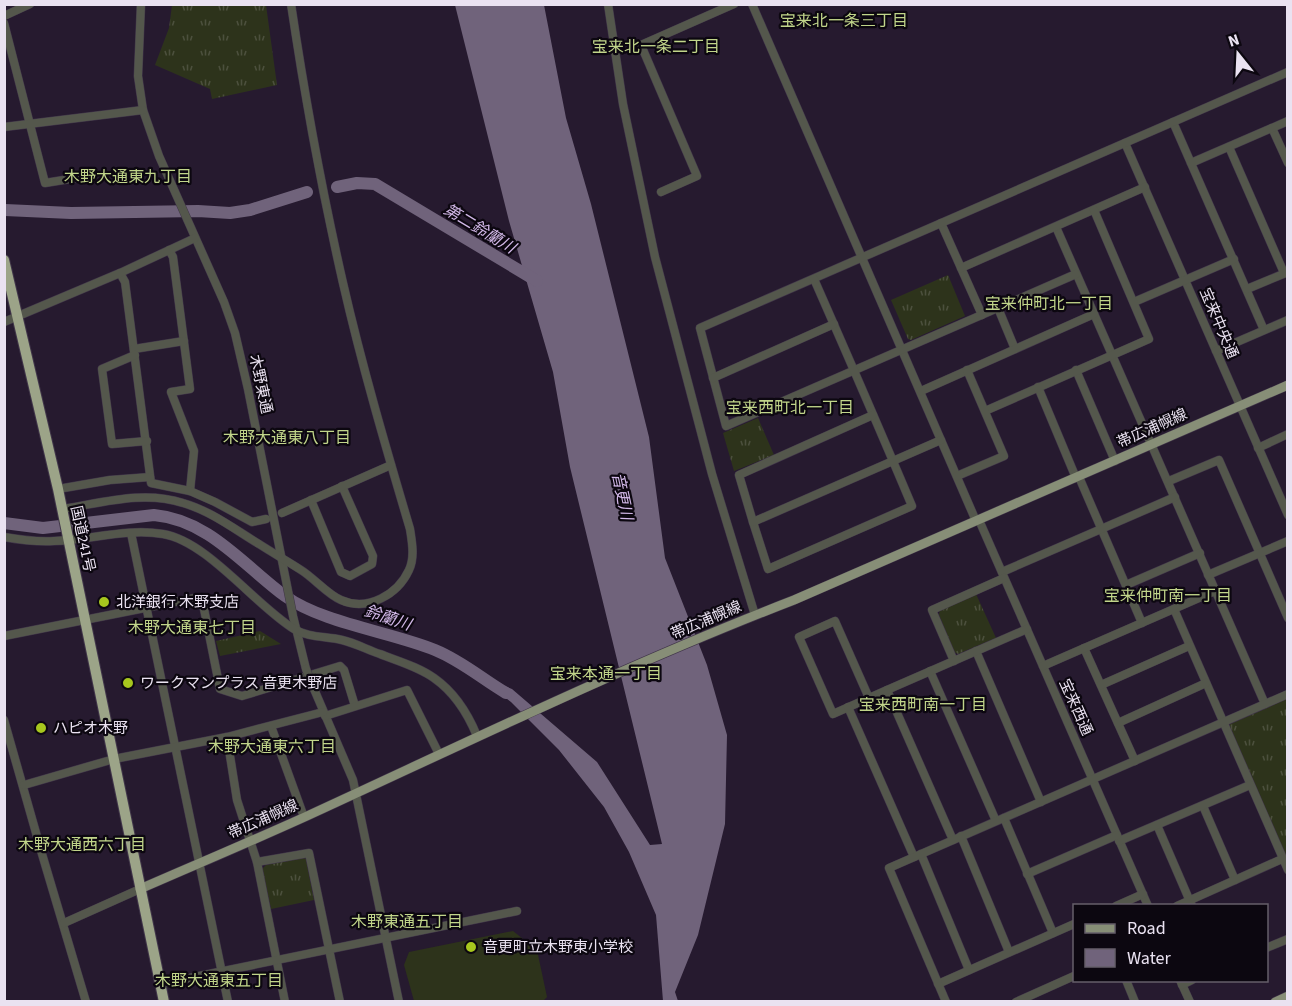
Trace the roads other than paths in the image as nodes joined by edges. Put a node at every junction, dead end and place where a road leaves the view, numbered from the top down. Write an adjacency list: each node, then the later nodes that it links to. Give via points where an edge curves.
1 (30, 4): 7 (street)
2 (141, 4): 10 (street, 木野東通, via 138,76)
3 (291, 4): 70 (street, via 320,180 343,285)
4 (608, 4): 100 (street, via 623,104 652,246)
5 (734, 4): 22 (street, via 641,45 697,176)
6 (752, 4): 28 (street, 宝来西通)
7 (4, 16)
8 (4, 23): 13 (street)
9 (1287, 72): 12 (street)
10 (143, 110): 13 (street); 26 (street, 木野東通)
11 (1287, 121): 15 (street)
12 (1173, 122): 16 (street); 18 (street)
13 (30, 123): 14 (street); 20 (street, via 45,183)
14 (4, 127)
15 (1272, 128): 17 (street); 19 (street)
16 (1125, 143): 21 (street, 宝来中央通); 24 (street)
17 (1229, 147): 18 (street); 32 (street)
18 (1191, 163): 29 (street)
19 (1287, 163)
20 (76, 178)
21 (1145, 187): 23 (street); 36 (street, 宝来中央通)
22 (661, 192)
23 (1094, 210): 25 (street); 38 (street)
24 (942, 223): 28 (street); 31 (street)
25 (1056, 227): 31 (street); 34 (street)
26 (195, 238): 27 (street); 93 (street, 木野東通, via 224,302 243,363)
27 (170, 250): 33 (street); 47 (street)
28 (862, 258): 35 (street); 49 (street, 宝来西通)
29 (1234, 259): 36 (street); 37 (street)
30 (4, 260): 42 (highway, 国道241号)
31 (961, 268): 41 (street)
32 (1286, 272): 37 (street)
33 (120, 273): 42 (street); 51 (street, via 125,282)
34 (1076, 274): 39 (street); 40 (street)
35 (814, 279): 45 (street); 56 (street, via 700,328)
36 (1185, 280): 38 (street); 50 (street, 宝来中央通)
37 (1246, 290): 46 (street)
38 (1134, 302): 52 (street, via 1149,339)
39 (998, 308): 41 (street); 48 (street)
40 (1094, 314): 48 (street); 52 (street)
41 (982, 315): 49 (street)
42 (19, 316): 44 (street); 76 (highway, 国道241号)
43 (1287, 320): 46 (street)
44 (4, 322)
45 (834, 324): 53 (street); 56 (street)
46 (1264, 330): 50 (street)
47 (184, 341): 51 (street); 77 (street, via 190,389 171,392 194,451)
48 (1015, 349): 54 (street)
49 (903, 350): 53 (street); 59 (street, 宝来西通)
50 (1216, 351): 60 (street, 宝来中央通)
51 (134, 352): 65 (street); 65 (street, via 102,369 112,444)
52 (1112, 355): 55 (street); 66 (street)
53 (854, 370): 56 (street, via 726,426); 62 (street)
54 (967, 370): 59 (street); 61 (street)
55 (1076, 370): 58 (street); 69 (street)
56 (713, 378)
57 (1287, 385): 60 (main road, 帯広浦幌線)
58 (1038, 387): 61 (street); 73 (street)
59 (921, 391): 64 (street, 宝来西通)
60 (1239, 406): 66 (main road, 帯広浦幌線); 67 (street, 宝来中央通)
61 (985, 411): 71 (street, via 1004,456)
62 (873, 415): 68 (street); 85 (street, via 739,474)
63 (1287, 434): 67 (street)
64 (941, 440): 68 (street); 71 (street, 宝来西通)
65 (147, 441): 72 (street)
66 (1152, 445): 69 (main road, 帯広浦幌線); 74 (street)
67 (1258, 448): 82 (street, 宝来中央通)
68 (893, 461): 85 (street); 85 (street, via 912,506 768,569)
69 (1115, 461): 73 (main road, 帯広浦幌線)
70 (391, 465): 75 (street); 93 (street, via 413,545 410,568 392,592 372,602 341,600)
71 (957, 476): 84 (street, 宝来西通)
72 (150, 477): 76 (street); 77 (street, via 151,483)
73 (1078, 477): 84 (main road, 帯広浦幌線); 86 (street)
74 (1169, 481): 78 (street); 92 (street, via 1219,460)
75 (342, 486): 79 (street); 79 (street, via 373,556 372,564 350,576 341,572)
76 (58, 489): 80 (highway, 国道241号)
77 (190, 491): 83 (street, via 252,522)
78 (1175, 497): 86 (street); 91 (street)
79 (311, 500): 81 (street)
80 (63, 512): 89 (highway, 国道241号); 93 (street, via 138,496 171,499 208,512)
81 (282, 513)
82 (1287, 515)
83 (266, 519)
84 (978, 521): 94 (street, 宝来西通); 100 (main road, 帯広浦幌線)
85 (753, 522)
86 (1101, 529): 94 (street); 96 (street)
87 (130, 533): 89 (street); 98 (street); 105 (street, via 163,534 190,544)
88 (4, 537): 89 (street, via 22,541)
89 (68, 537): 102 (highway, 国道241号)
90 (1287, 541): 92 (street)
91 (1200, 553): 95 (street); 96 (street)
92 (1259, 554): 95 (street); 101 (street)
93 (282, 559): 105 (street, 木野東通)
94 (1003, 575): 104 (street, 宝来西通); 110 (street, via 932,610)
95 (1208, 575): 97 (street)
96 (1126, 585): 103 (street)
97 (1215, 591): 99 (street); 118 (street)
98 (147, 607): 102 (street); 119 (street, via 195,598 203,604 220,688 242,696 339,666 344,670); 128 (street)
99 (1173, 609): 103 (street); 107 (street)
100 (751, 617): 126 (main road, 帯広浦幌線)
101 (1287, 618)
102 (85, 619): 106 (street); 130 (highway, 国道241号)
103 (1142, 623): 108 (street)
104 (1027, 629): 109 (street); 111 (street, 宝来西通)
105 (296, 630): 121 (street, 木野東通, bridge); 126 (street, via 314,637 342,640 434,678)
106 (4, 636)
107 (1189, 646): 113 (street); 114 (street)
108 (1084, 648): 111 (street); 114 (street)
109 (976, 651): 110 (street); 136 (street)
110 (954, 661): 112 (street)
111 (1043, 666): 132 (street, 宝来西通)
112 (930, 671): 115 (street); 139 (street)
113 (1206, 683): 123 (street); 124 (street)
114 (1101, 685): 124 (street)
115 (887, 690): 117 (street); 141 (street)
116 (1287, 694): 118 (street)
117 (869, 698): 120 (street); 120 (street, via 835,621 799,637 833,714)
118 (1265, 704): 123 (street)
119 (355, 706): 121 (street); 129 (street, via 407,690)
120 (848, 707): 144 (street)
121 (324, 714): 125 (street); 135 (street, 木野東通)
122 (4, 720): 133 (street)
123 (1223, 722): 131 (street); 134 (street)
124 (1118, 723): 131 (street)
125 (271, 726): 127 (street); 138 (street)
126 (481, 734): 129 (main road, 帯広浦幌線)
127 (226, 737): 128 (street); 143 (street, via 237,800)
128 (175, 746): 130 (street); 147 (street)
129 (439, 754): 135 (main road, 帯広浦幌線)
130 (114, 759): 133 (street); 151 (highway, 国道241号)
131 (1135, 761): 132 (street)
132 (1093, 779): 136 (street); 142 (street, 宝来西通)
133 (24, 785): 157 (street)
134 (1250, 786): 137 (street); 145 (street)
135 (356, 793): 138 (main road, 帯広浦幌線); 160 (street, 木野東通)
136 (1041, 802): 139 (street)
137 (1203, 806): 140 (street); 150 (street)
138 (304, 817): 143 (main road, 帯広浦幌線)
139 (1000, 820): 141 (street); 149 (street)
140 (1157, 825): 142 (street); 153 (street)
141 (957, 838): 144 (street); 164 (street)
142 (1118, 838): 149 (street); 152 (street, 宝来西通)
143 (252, 840): 146 (street); 147 (main road, 帯広浦幌線)
144 (917, 855): 166 (street); 172 (street, via 889,867)
145 (1282, 859): 148 (street); 150 (street)
146 (257, 862): 163 (street, via 309,853); 165 (street)
147 (199, 863): 151 (main road, 帯広浦幌線); 167 (street)
148 (1287, 870)
149 (1028, 874): 159 (street)
150 (1235, 880): 153 (street)
151 (140, 889): 157 (street); 171 (highway, 国道241号)
152 (1143, 894): 154 (street); 155 (street, 宝来西通)
153 (1191, 903)
154 (1120, 904)
155 (1147, 904)
156 (517, 911): 160 (street)
157 (64, 923): 174 (street)
158 (1073, 924): 159 (street)
159 (1053, 933): 164 (street)
160 (386, 938): 163 (street); 179 (street, 木野東通)
161 (1287, 939): 162 (street)
162 (1268, 947)
163 (329, 950): 165 (street); 178 (street)
164 (1009, 952): 166 (street)
165 (277, 960): 167 (street); 177 (street)
166 (969, 970): 172 (street)
167 (222, 971): 171 (street); 176 (street)
168 (1073, 976): 181 (street)
169 (1126, 982): 182 (street)
170 (1181, 983): 183 (street)
171 (160, 984): 175 (highway, 国道241号)
172 (938, 984): 180 (street)
173 (1287, 996): 184 (main road)
174 (86, 1002)
175 (164, 1002)
176 (228, 1002)
177 (285, 1002)
178 (340, 1002)
179 (399, 1002)
180 (946, 1002)
181 (1016, 1002)
182 (1135, 1002)
183 (1190, 1002)
184 (1275, 1002)

